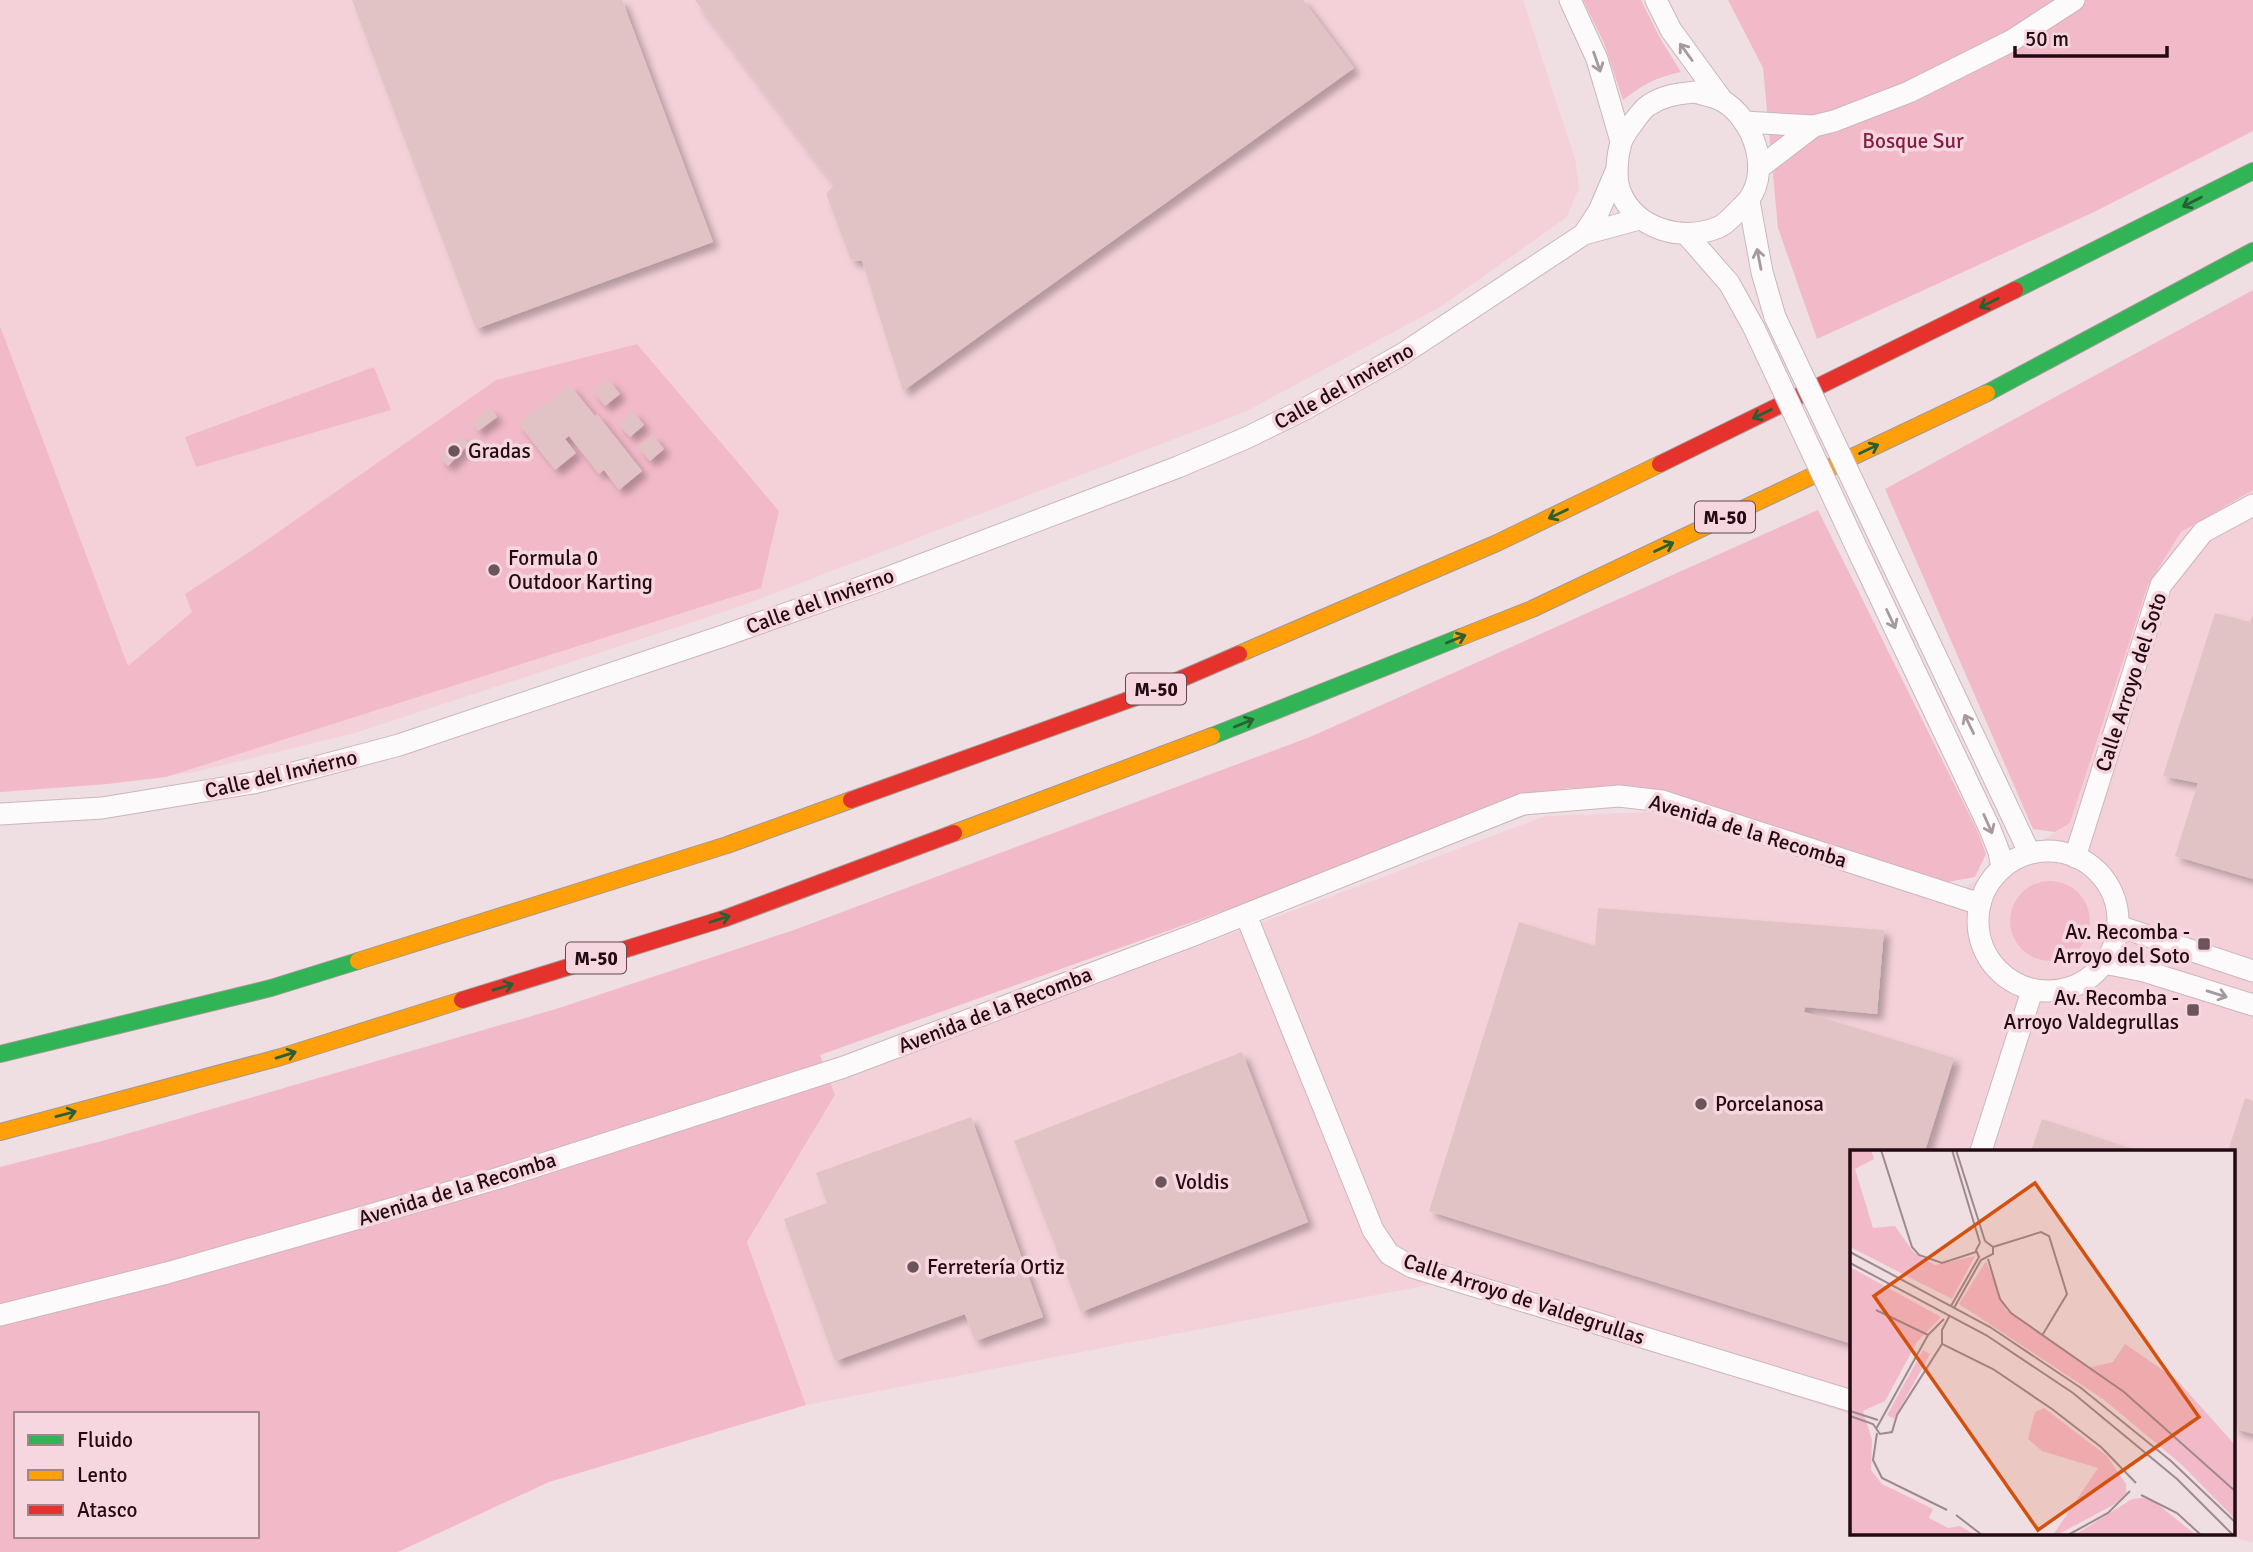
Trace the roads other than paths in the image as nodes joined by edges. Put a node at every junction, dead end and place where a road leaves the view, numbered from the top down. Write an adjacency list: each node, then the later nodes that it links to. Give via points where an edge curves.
1 (1570, 0): 7 (street, one-way to 7, via 1597,59)
2 (1656, 0): 4 (street, one-way to 2, via 1671,30)
3 (2074, 0): 6 (street, via 2011,41 1909,92)
4 (1721, 100): 5 (street); 7 (street, via 1695,92 1668,95 1646,106)
5 (1744, 122): 6 (street); 9 (street, via 1756,145)
6 (1814, 126): 9 (street)
7 (1621, 141): 8 (street)
8 (1617, 166): 12 (street, via 1619,190); 13 (street)
9 (1759, 168): 11 (street)
10 (2253, 171): 28 (highway, M-50, one-way to 28, via 1497,543 1153,691 714,849 271,988)
11 (1749, 201): 14 (street, via 1721,226); 18 (street, one-way to 11, bridge, via 1775,317)
12 (1639, 219): 13 (street); 14 (street)
13 (1584, 234): 17 (street, Calle del Invierno, via 1401,355 1303,410 1178,467 884,579 399,745 309,769 129,804)
14 (1687, 235): 20 (street, one-way to 20, bridge, via 1729,283 1754,328 1990,829)
15 (2253, 251): 29 (highway, M-50, one-way to 15, via 281,1057 726,918 1181,748 1532,609 1990,392)
16 (2253, 505): 19 (street, Calle Arroyo del Soto, via 2203,532 2161,585)
17 (0, 814)
18 (2029, 852): 19 (street); 20 (street)
19 (2075, 857): 23 (street, via 2093,867 2106,883)
20 (2002, 868): 21 (street)
21 (1980, 904): 22 (street, Avenida de la Recomba, via 1662,801 1619,796 1522,804); 26 (street, via 1980,933 1987,958 1999,973)
22 (1246, 915): 31 (street, Avenida de la Recomba, via 844,1066 499,1178 167,1273); 32 (street, Calle Arroyo de Valdegrullas, via 1373,1230 1389,1254 1412,1267)
23 (2118, 926): 24 (street); 25 (street)
24 (2104, 963): 26 (street, via 2076,986); 27 (street, one-way to 27)
25 (2253, 971)
26 (2032, 991): 30 (street)
27 (2253, 1005)
28 (0, 1054)
29 (0, 1132)
30 (1981, 1150)
31 (0, 1315)
32 (1850, 1400)

